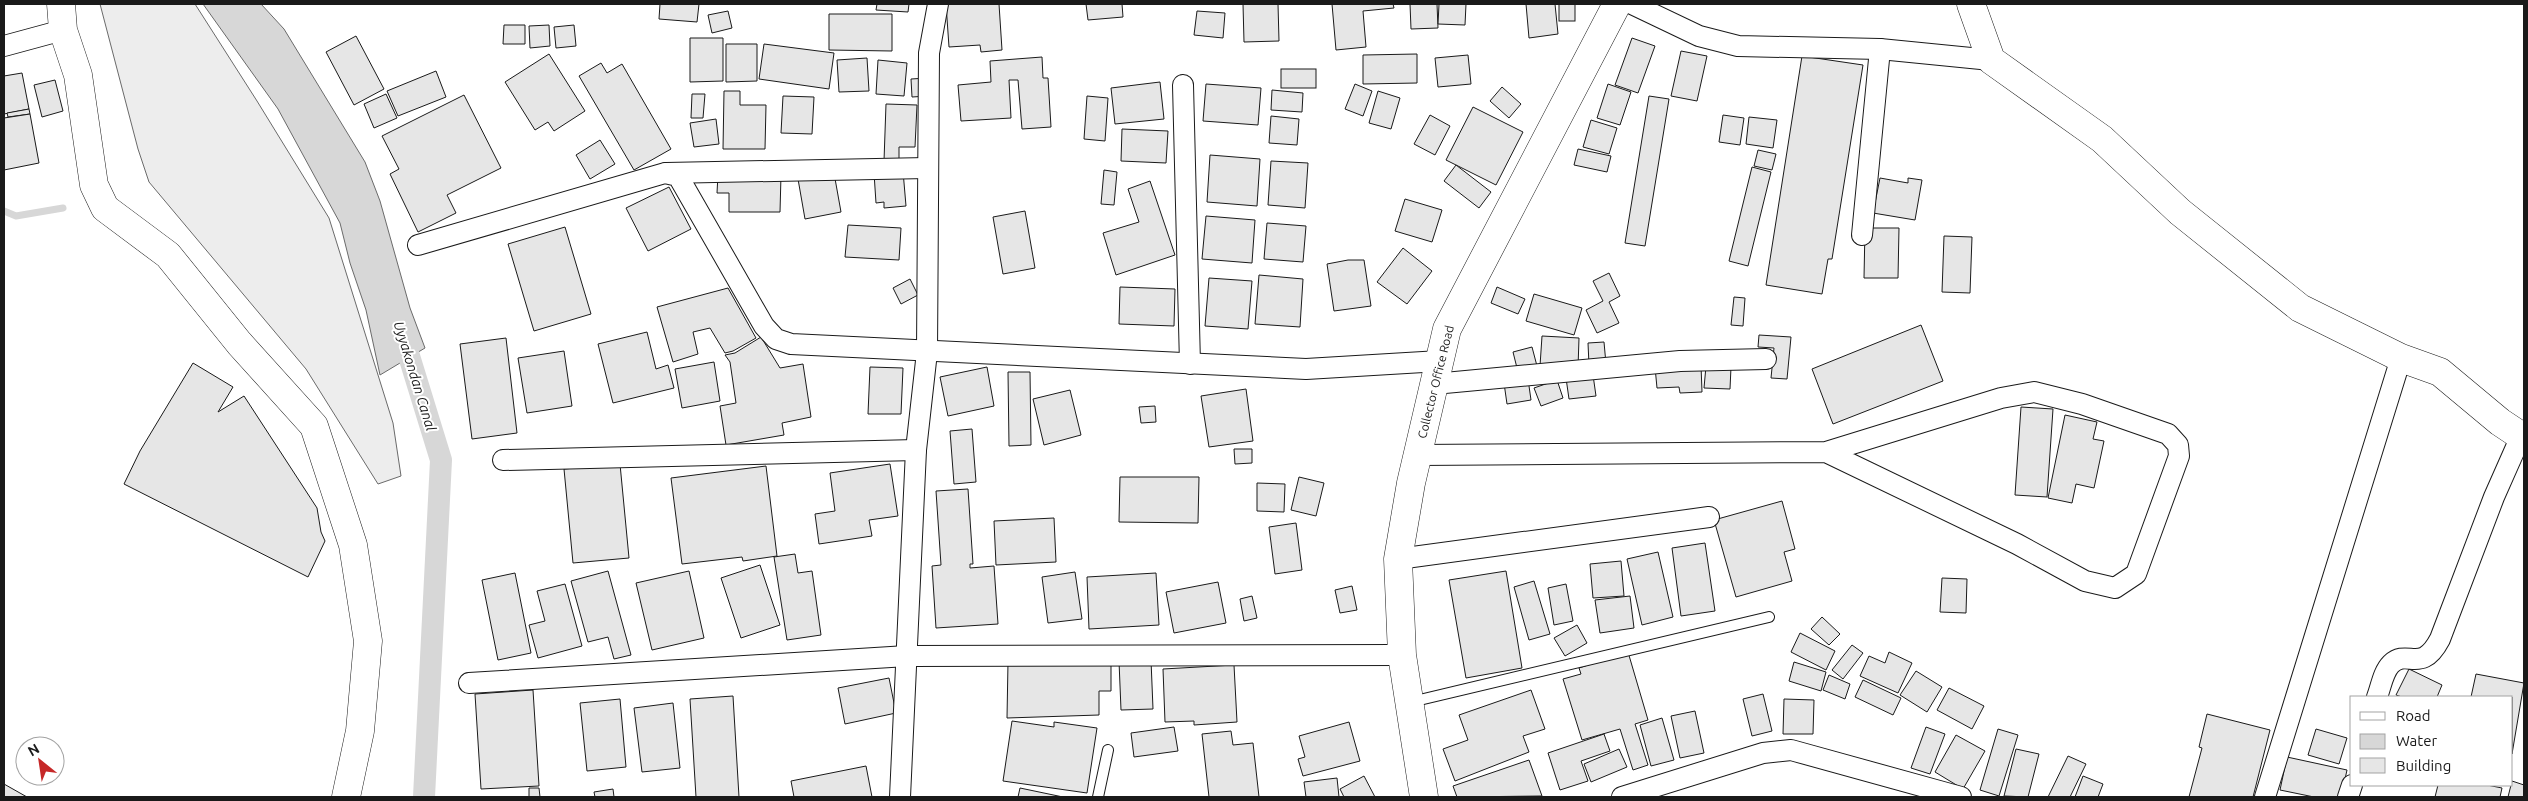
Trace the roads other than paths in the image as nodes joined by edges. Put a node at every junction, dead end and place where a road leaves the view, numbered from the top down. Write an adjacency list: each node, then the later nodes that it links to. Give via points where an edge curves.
1 (938, 4): 10 (street, via 928,53)
2 (1617, 4): 18 (street, Collector Office Road, via 1447,329)
3 (1632, 4): 7 (street, via 1699,36 1738,46)
4 (1971, 4): 8 (street)
5 (62, 17): 6 (street); 33 (street, via 78,74 94,185 105,208 168,255 239,343 314,426 353,545 368,641 360,731)
6 (4, 46)
7 (1880, 49): 8 (street); 12 (street)
8 (1991, 60): 15 (street, via 2102,139 2180,212 2300,308)
9 (1183, 85): 17 (street)
10 (927, 168): 11 (street); 14 (street)
11 (665, 173): 13 (street); 14 (street, via 678,176 764,326 776,339 791,344)
12 (1862, 235)
13 (418, 246)
14 (927, 352): 17 (street); 20 (street)
15 (2401, 358): 19 (street, via 2440,372); 39 (street)
16 (1766, 359): 18 (street)
17 (1190, 364): 18 (street)
18 (1437, 373): 22 (street, Collector Office Road)
19 (2522, 437): 30 (street, via 2494,497 2433,653 2420,661 2400,659 2392,663)
20 (916, 450): 23 (street); 28 (street)
21 (1826, 452): 21 (street, via 2017,544 2085,581 2115,588 2136,574 2179,456 2178,445 2168,434 2082,404 2034,392 2001,398); 22 (street)
22 (1417, 455): 25 (street, Collector Office Road)
23 (503, 460)
24 (1709, 517): 25 (street)
25 (1398, 559): 27 (street, Collector Office Road)
26 (1768, 617): 31 (lane)
27 (1402, 655): 28 (street); 31 (street, Collector Office Road)
28 (907, 656): 29 (street); 34 (street)
29 (469, 683)
30 (2377, 696)
31 (1410, 702): 36 (street, Collector Office Road)
32 (1108, 750): 35 (lane)
33 (346, 797)
34 (900, 797)
35 (1098, 797)
36 (1424, 797)
37 (1622, 797): 38 (street, via 1763,753 1791,750)
38 (1961, 797)
39 (2266, 797)

